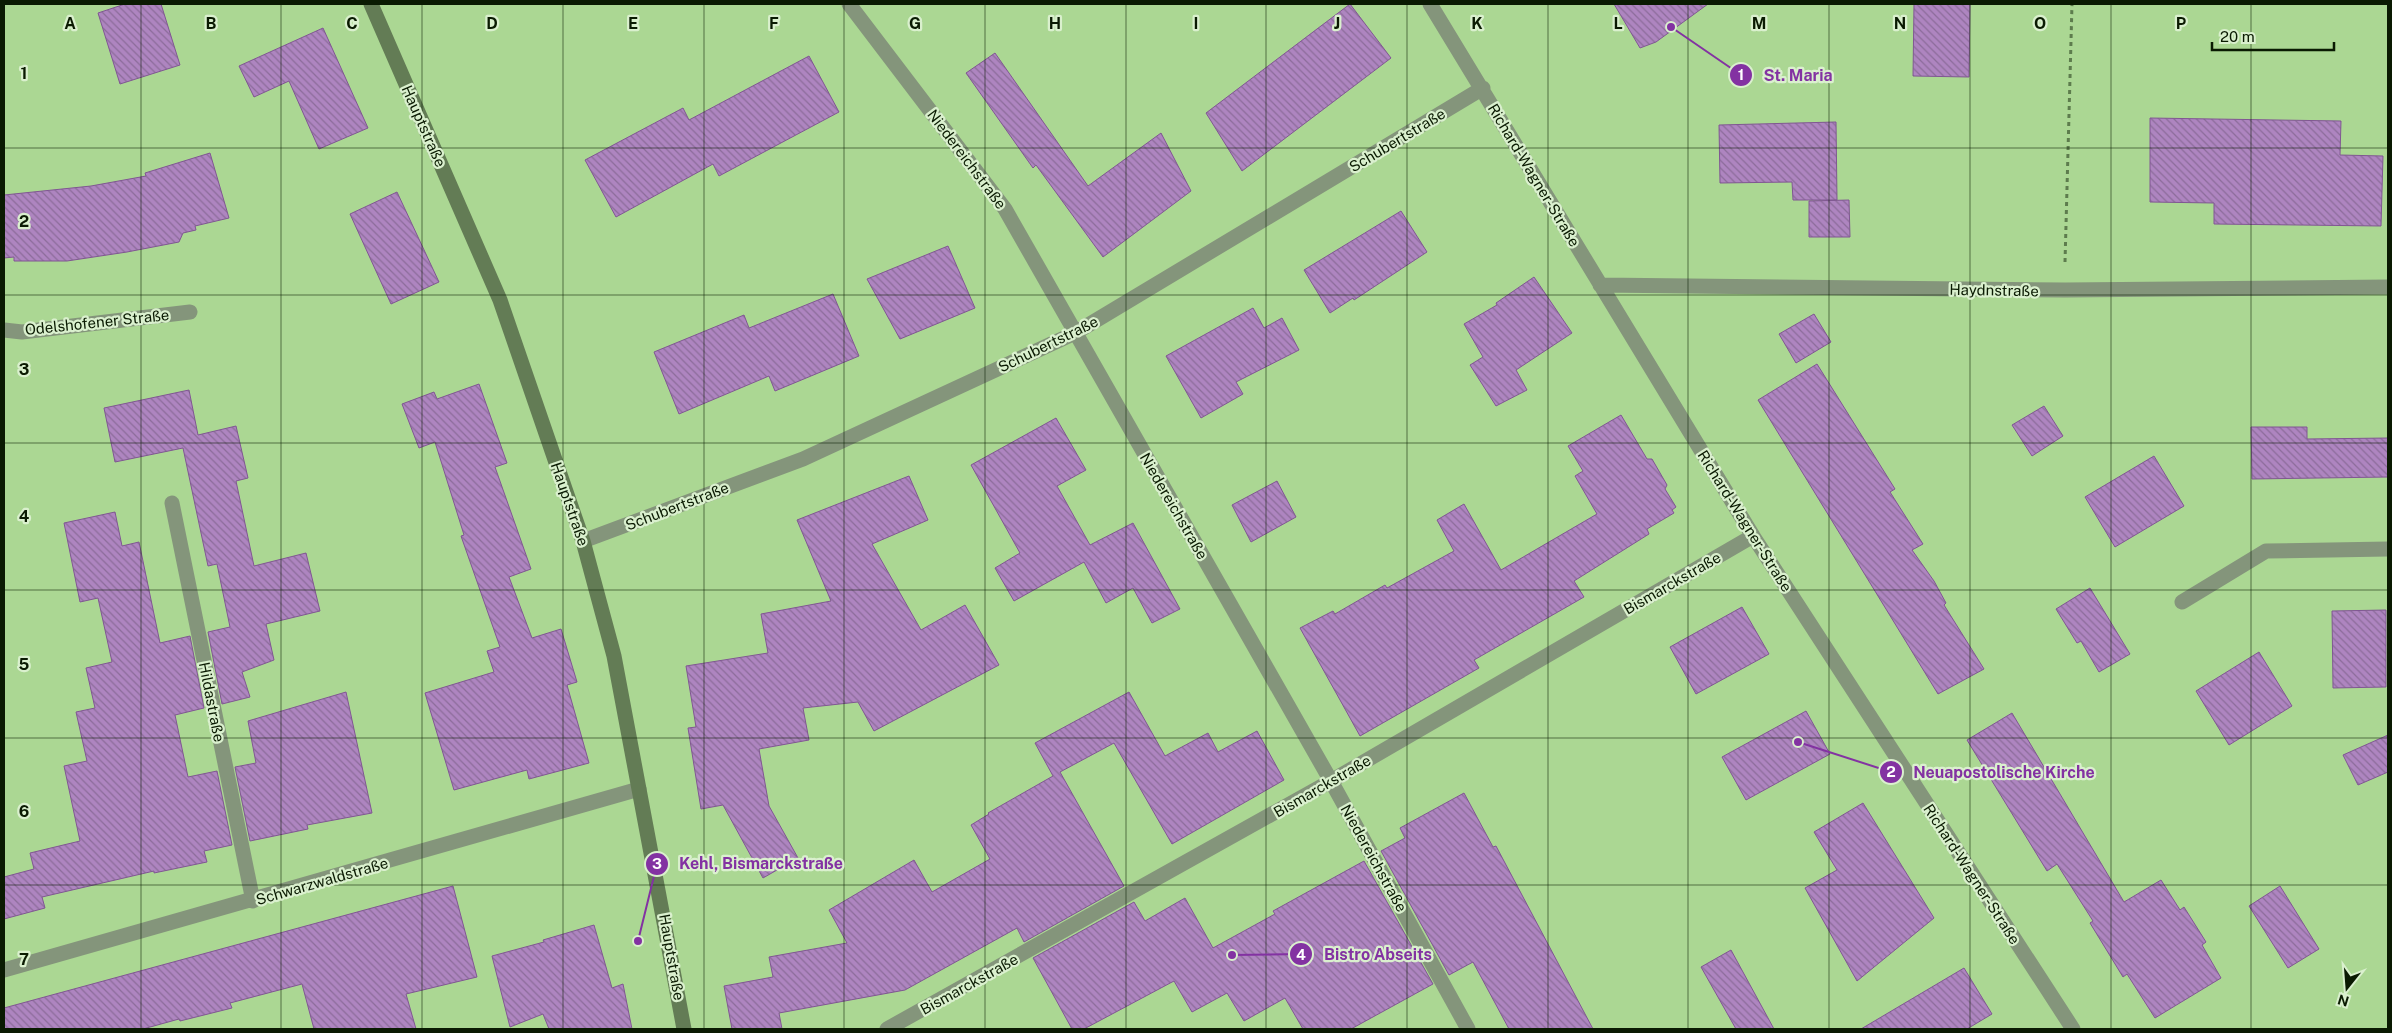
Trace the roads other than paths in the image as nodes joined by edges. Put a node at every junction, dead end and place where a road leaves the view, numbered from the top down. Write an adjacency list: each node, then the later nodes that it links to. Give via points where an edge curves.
1 (371, 4): 12 (street, Hauptstraße, via 500,300)
2 (849, 4): 9 (street, Niedereichstraße, via 1005,209)
3 (1430, 4): 4 (street, Richard-Wagner-Straße)
4 (1483, 88): 5 (street, Richard-Wagner-Straße); 9 (street, Schubertstraße)
5 (1600, 285): 6 (street, Haydnstraße, via 2065,290); 11 (street, Richard-Wagner-Straße)
6 (2388, 287)
7 (190, 312): 8 (street, Odelshofener Straße, via 22,332)
8 (4, 330)
9 (1075, 333): 12 (street, Schubertstraße, via 803,459); 15 (street, Niedereichstraße)
10 (172, 503): 17 (street, Hildastraße)
11 (1753, 536): 15 (street, Bismarckstraße); 22 (street, Richard-Wagner-Straße)
12 (583, 541): 16 (street, Hauptstraße, via 614,656)
13 (2388, 549): 14 (street, via 2266,551)
14 (2182, 602)
15 (1331, 781): 20 (street, Bismarckstraße); 21 (street, Niedereichstraße)
16 (639, 789): 17 (street, Schwarzwaldstraße); 19 (street, Hauptstraße)
17 (253, 901): 18 (street, Schwarzwaldstraße)
18 (4, 970)
19 (684, 1029)
20 (891, 1029)
21 (1468, 1029)
22 (2073, 1029)

